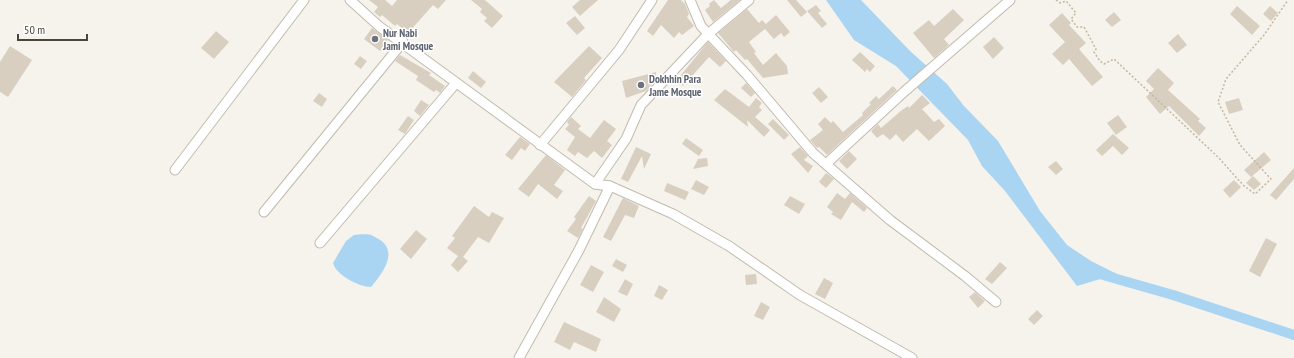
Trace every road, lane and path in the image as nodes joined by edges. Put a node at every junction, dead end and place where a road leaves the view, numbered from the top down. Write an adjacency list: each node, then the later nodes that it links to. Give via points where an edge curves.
1 (304, 0): 14 (street)
2 (350, 0): 10 (street, via 380,27)
3 (652, 0): 12 (street, via 619,50)
4 (690, 0): 9 (street, via 701,26)
5 (750, 0): 9 (street)
6 (1010, 0): 13 (street)
7 (1056, 0): 8 (path, via 1060,3 1066,1 1076,13 1071,19 1077,27 1084,28 1100,61 1104,64 1114,59 1255,194 1271,179 1240,145 1218,102 1226,80 1264,35)
8 (1288, 0)
9 (708, 34): 13 (street, via 790,128); 15 (street, via 641,105 626,139)
10 (403, 42): 11 (street); 17 (street)
11 (456, 83): 12 (street); 18 (street)
12 (540, 145): 15 (street)
13 (826, 164): 19 (street, via 890,220)
14 (175, 170)
15 (595, 184): 16 (street)
16 (610, 186): 20 (street, via 579,250); 21 (street, via 698,228 800,294)
17 (264, 212)
18 (320, 243)
19 (996, 302)
20 (520, 358)
21 (912, 358)

